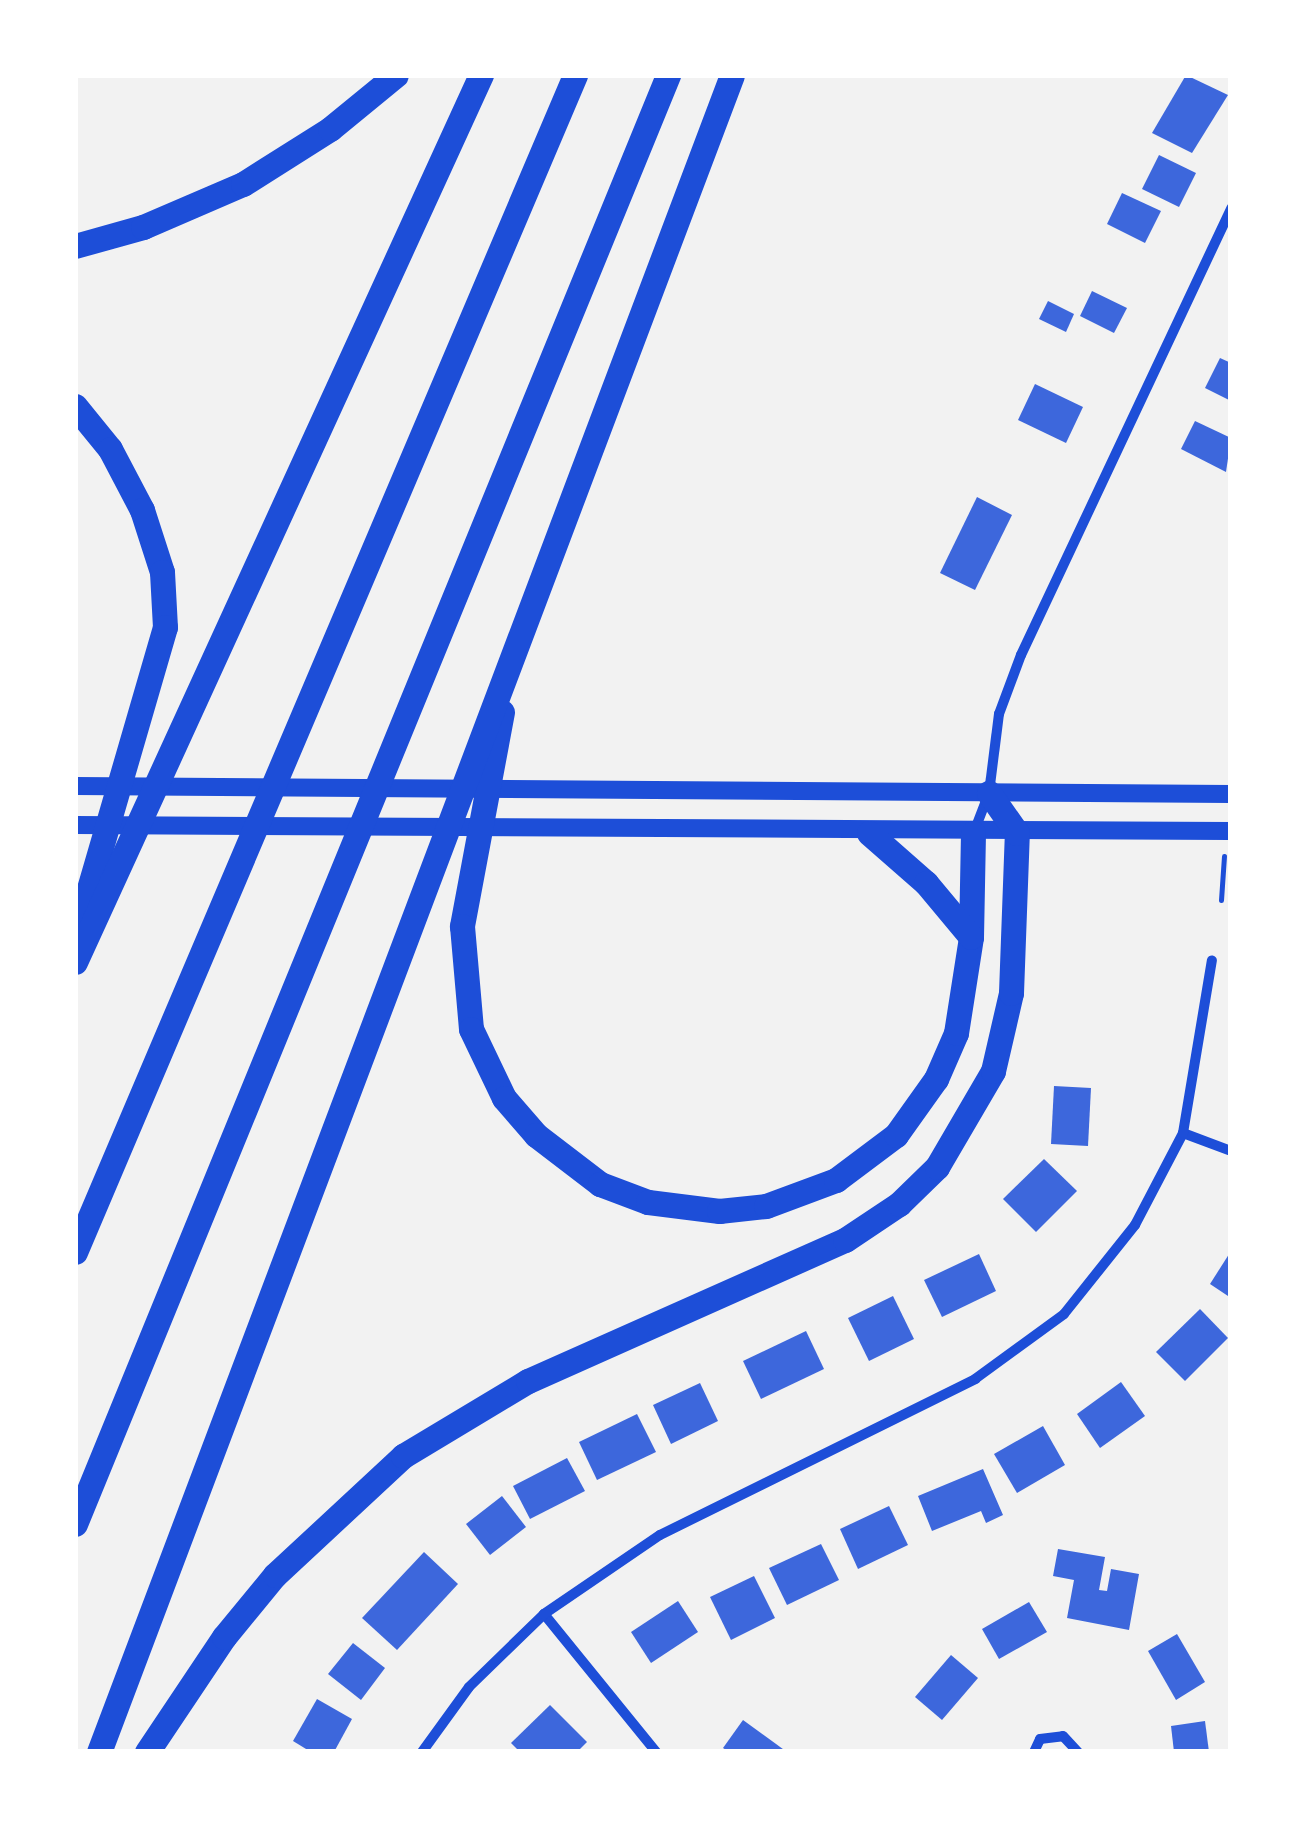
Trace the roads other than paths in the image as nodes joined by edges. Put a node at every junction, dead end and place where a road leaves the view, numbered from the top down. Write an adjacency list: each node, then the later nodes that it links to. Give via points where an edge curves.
1 (396, 75): 7 (highway, via 330,129 243,184 159,221)
2 (481, 75): 21 (highway)
3 (575, 75): 24 (highway)
4 (668, 75): 25 (highway)
5 (732, 75): 9 (highway)
6 (1231, 208): 11 (street, via 1021,655 995,732)
7 (75, 246)
8 (75, 406): 18 (highway, via 110,449 142,510 162,572 166,626)
9 (512, 653): 19 (highway, via 466,891 463,983 480,1053 504,1098 577,1170 648,1202 707,1211 766,1206 836,1180 896,1135 936,1078 961,1012); 27 (highway)
10 (75, 786): 11 (street)
11 (989, 793): 12 (street); 16 (highway); 17 (street)
12 (1231, 794)
13 (75, 825): 15 (street)
14 (1231, 831): 16 (street)
15 (869, 833): 17 (street); 19 (highway)
16 (1017, 833): 17 (street); 28 (highway, via 1011,993 1001,1044 973,1114 928,1177 845,1240 528,1381 404,1456 275,1575 224,1637)
17 (973, 834): 19 (highway)
18 (75, 937)
19 (971, 937)
20 (1212, 960): 22 (street)
21 (75, 962)
22 (1183, 1133): 23 (street); 26 (street, via 1134,1225 1064,1314 975,1379 660,1535)
23 (1231, 1152)
24 (75, 1252)
25 (75, 1524)
26 (544, 1614): 29 (street, via 469,1686); 30 (street)
27 (98, 1752)
28 (148, 1752)
29 (422, 1752)
30 (656, 1752)
31 (1034, 1752): 32 (street, via 1040,1739 1063,1736)
32 (1078, 1752)

